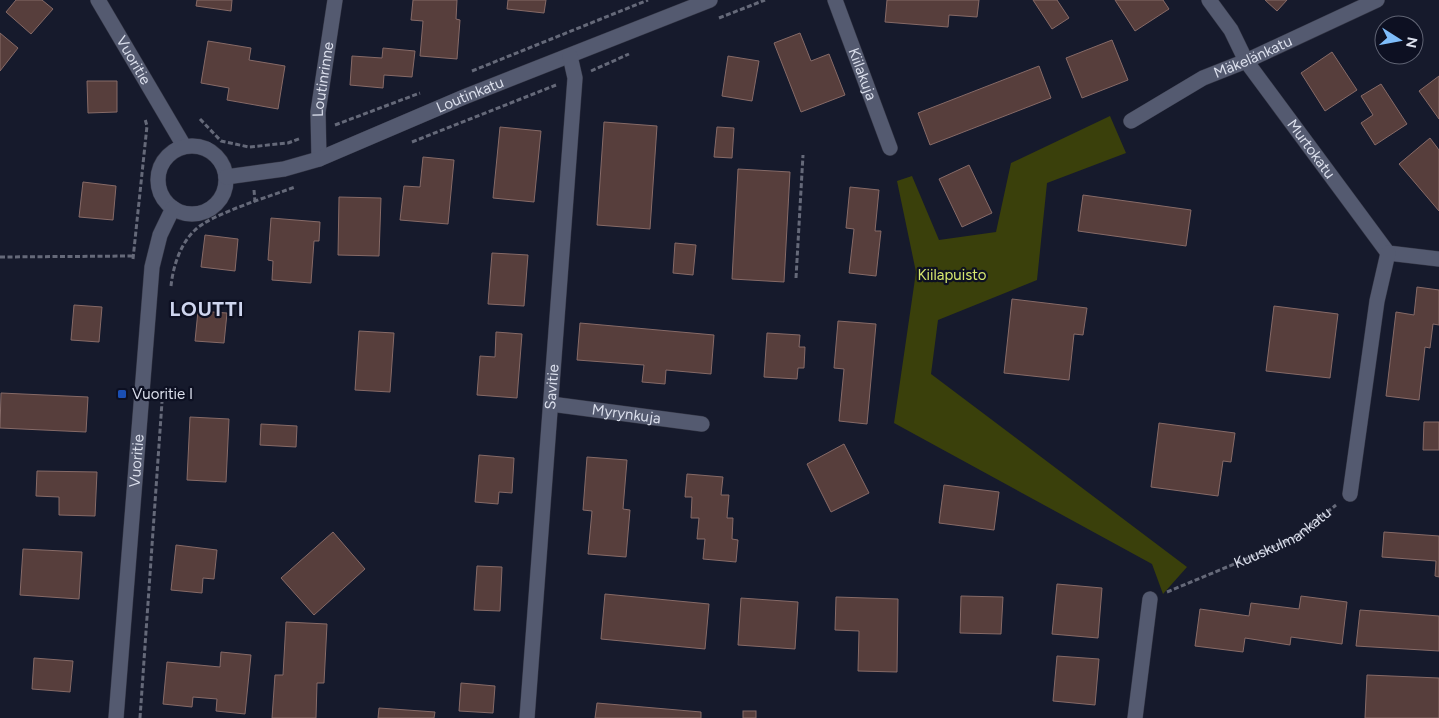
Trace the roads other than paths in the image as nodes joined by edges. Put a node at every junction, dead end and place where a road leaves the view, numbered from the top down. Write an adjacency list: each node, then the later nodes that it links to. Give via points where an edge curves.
1 (98, 0): 10 (street, Vuoritie)
2 (335, 0): 12 (street, Loutinrinne, via 318,112)
3 (710, 0): 7 (street, Loutinkatu)
4 (835, 0): 11 (street, Kiilakuja)
5 (1209, 0): 8 (street, Murtokatu, via 1231,30)
6 (1377, 0): 8 (street, Mäkelänkatu)
7 (570, 56): 12 (street, Loutinkatu, via 464,97); 17 (street, Savitie, via 575,78)
8 (1246, 61): 9 (street, Mäkelänkatu, via 1203,78); 15 (street, Murtokatu)
9 (1132, 122)
10 (184, 146): 13 (street, via 200,146 209,150 221,162); 14 (street, via 165,160 160,172 162,195)
11 (890, 148)
12 (319, 160): 13 (street, Loutinkatu, via 284,169)
13 (226, 177): 14 (street, via 221,198 209,208 194,214)
14 (174, 208): 21 (street, Vuoritie, via 160,235 152,267)
15 (1388, 253): 16 (street); 19 (street, via 1377,301)
16 (1439, 259)
17 (551, 404): 18 (street, Myrynkuja); 22 (street, Savitie)
18 (702, 424)
19 (1350, 494)
20 (1150, 599): 23 (street)
21 (116, 718)
22 (528, 718)
23 (1135, 718)

